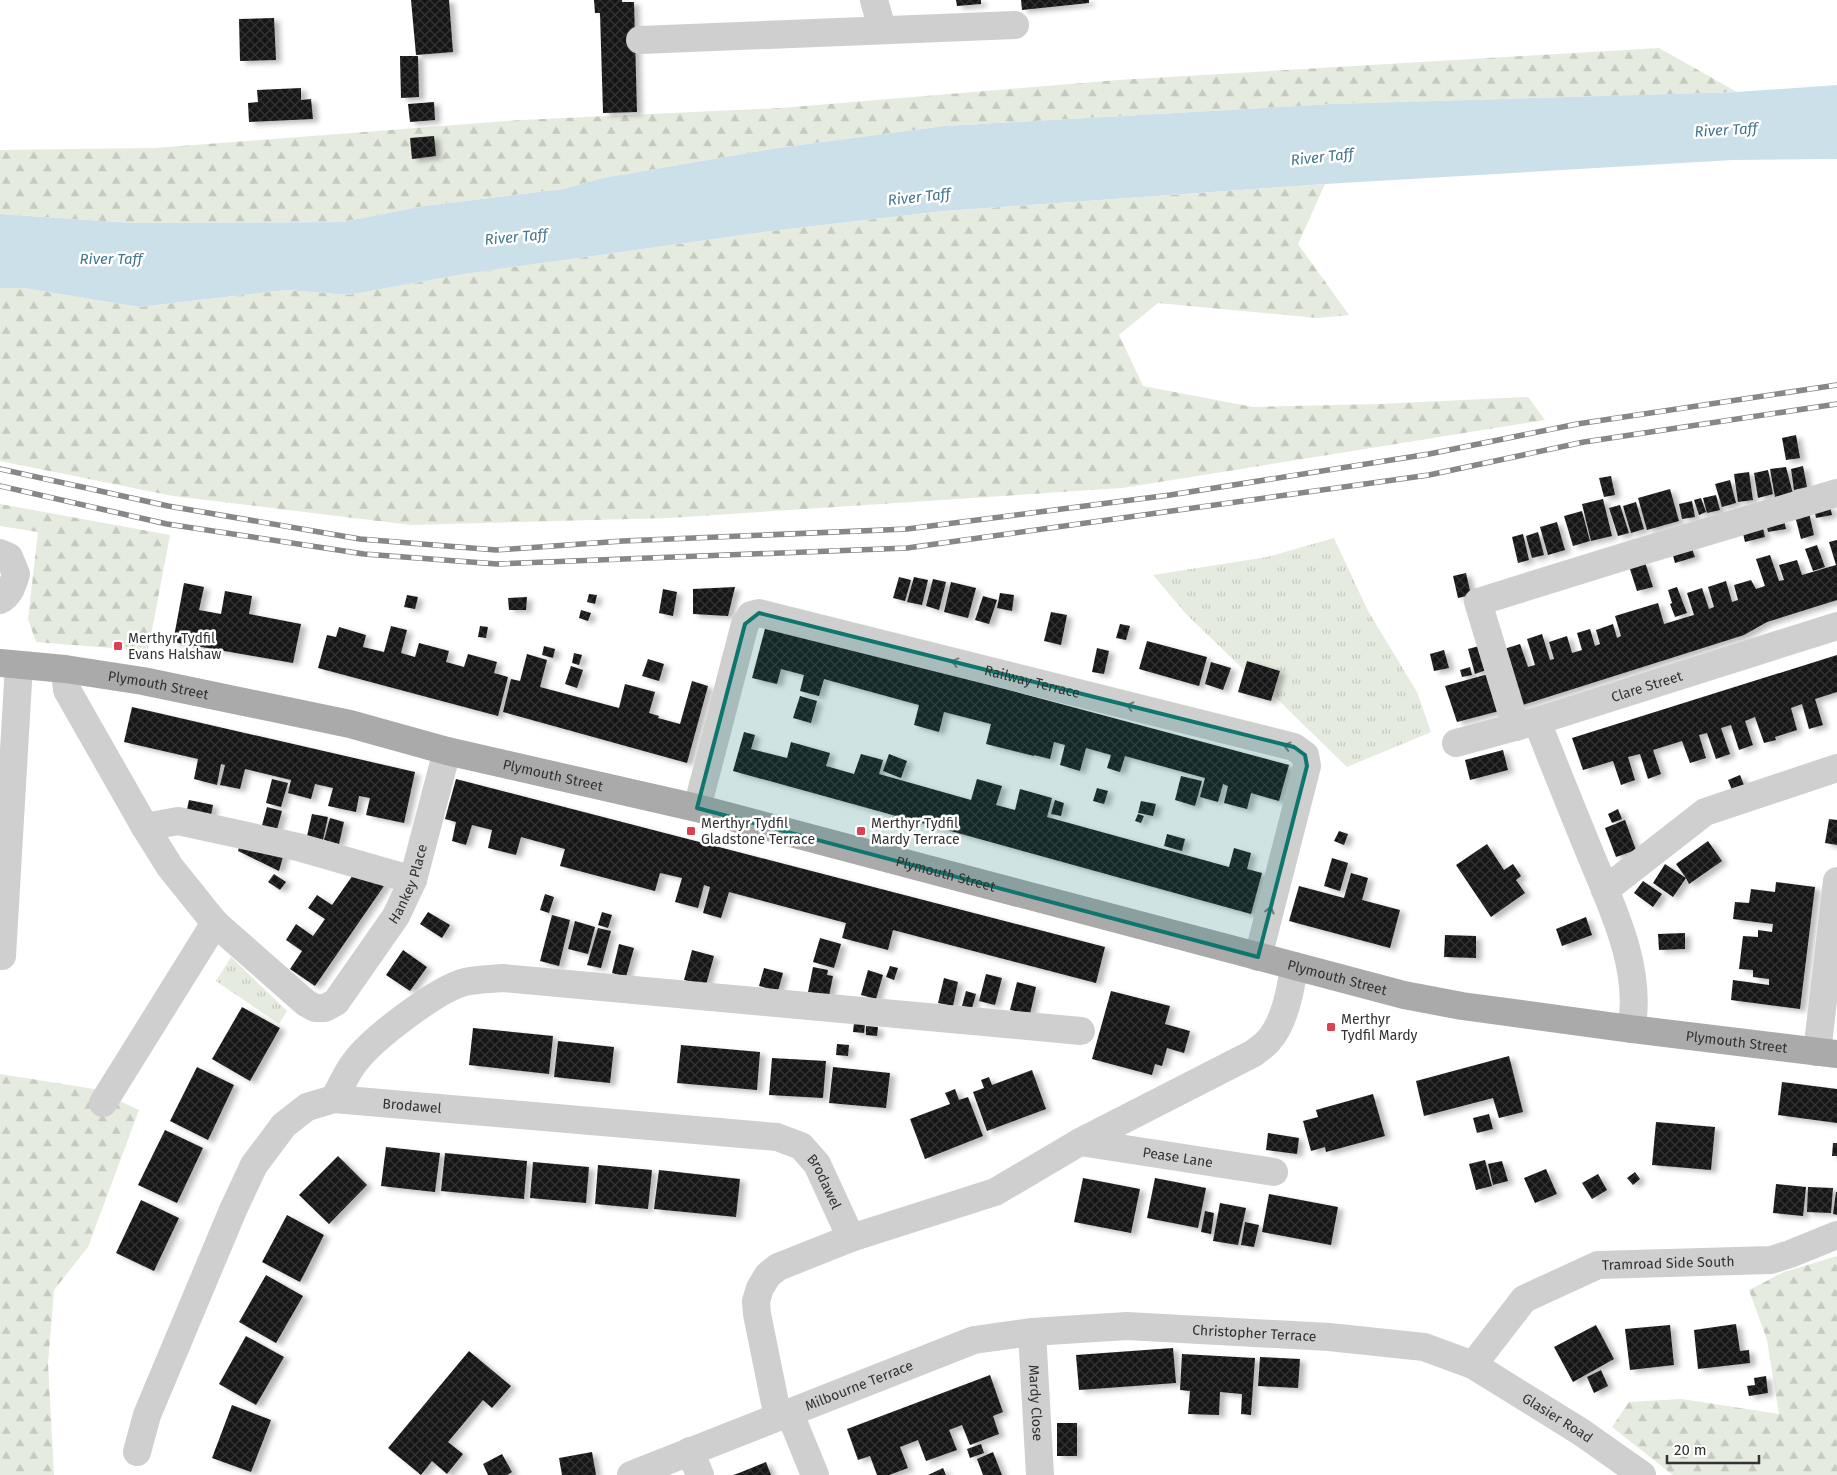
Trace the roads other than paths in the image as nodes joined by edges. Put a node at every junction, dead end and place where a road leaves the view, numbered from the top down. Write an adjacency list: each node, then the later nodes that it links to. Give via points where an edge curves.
1 (874, 0): 3 (street)
2 (1015, 24): 3 (street)
3 (882, 29): 4 (street)
4 (640, 40)
5 (1837, 494): 11 (street, via 1478,602)
6 (0, 553): 7 (street, via 9,557 16,574 11,589)
7 (0, 600)
8 (1837, 626): 11 (street, Clare Street)
9 (10, 664): 10 (main road, Plymouth Street); 21 (street)
10 (65, 670): 13 (main road, Plymouth Street, via 143,681 350,724); 16 (street, via 67,690)
11 (1526, 724): 12 (street, Clare Street); 19 (street)
12 (1456, 743)
13 (447, 751): 15 (main road, Plymouth Street); 17 (street, Hankey Place)
14 (1837, 768): 19 (street, via 1705,812)
15 (697, 808): 22 (main road, Plymouth Street); 22 (street, Railway Terrace, one-way to 15, via 1307,766 1305,755 1294,747 760,612 751,615 745,624)
16 (145, 827): 17 (street, via 178,821 298,847); 20 (street, via 170,867)
17 (413, 880): 20 (street, Hankey Place, via 396,916 336,1002 325,1008 315,1008 306,1003)
18 (1837, 881): 26 (street)
19 (1605, 890): 24 (street, via 1632,974 1635,1006)
20 (215, 923): 28 (street)
21 (2, 956)
22 (1258, 957): 23 (main road, Plymouth Street)
23 (1294, 966): 24 (main road, Plymouth Street, via 1404,995 1462,1006); 29 (street, via 1278,1027 1254,1053)
24 (1631, 1029): 26 (main road, Plymouth Street)
25 (1081, 1031): 27 (street, via 504,978 465,982 438,994 414,1011 355,1062)
26 (1827, 1053)
27 (334, 1099): 32 (street, Brodawel, via 777,1137 801,1146 817,1164); 36 (street, Brodawel, via 307,1107 284,1125 254,1165 147,1415)
28 (103, 1103)
29 (1080, 1142): 30 (street, Pease Lane); 32 (street, via 995,1192)
30 (1274, 1172)
31 (1837, 1235): 34 (street, Tramroad Side South, via 1771,1260 1598,1265 1524,1299)
32 (851, 1238): 35 (street, via 778,1267 760,1288 757,1314 775,1403)
33 (1032, 1332): 34 (street, Christopher Terrace, via 1127,1326 1329,1337 1424,1347); 35 (street, Milbourne Terrace, via 974,1340); 38 (street, Mardy Close)
34 (1473, 1365): 41 (street, Glasier Road, via 1581,1432)
35 (787, 1415): 37 (street, Milbourne Terrace); 40 (street)
36 (137, 1452)
37 (695, 1463): 39 (street, Milbourne Terrace)
38 (1036, 1473)
39 (631, 1475)
40 (815, 1475)
41 (1642, 1475)

